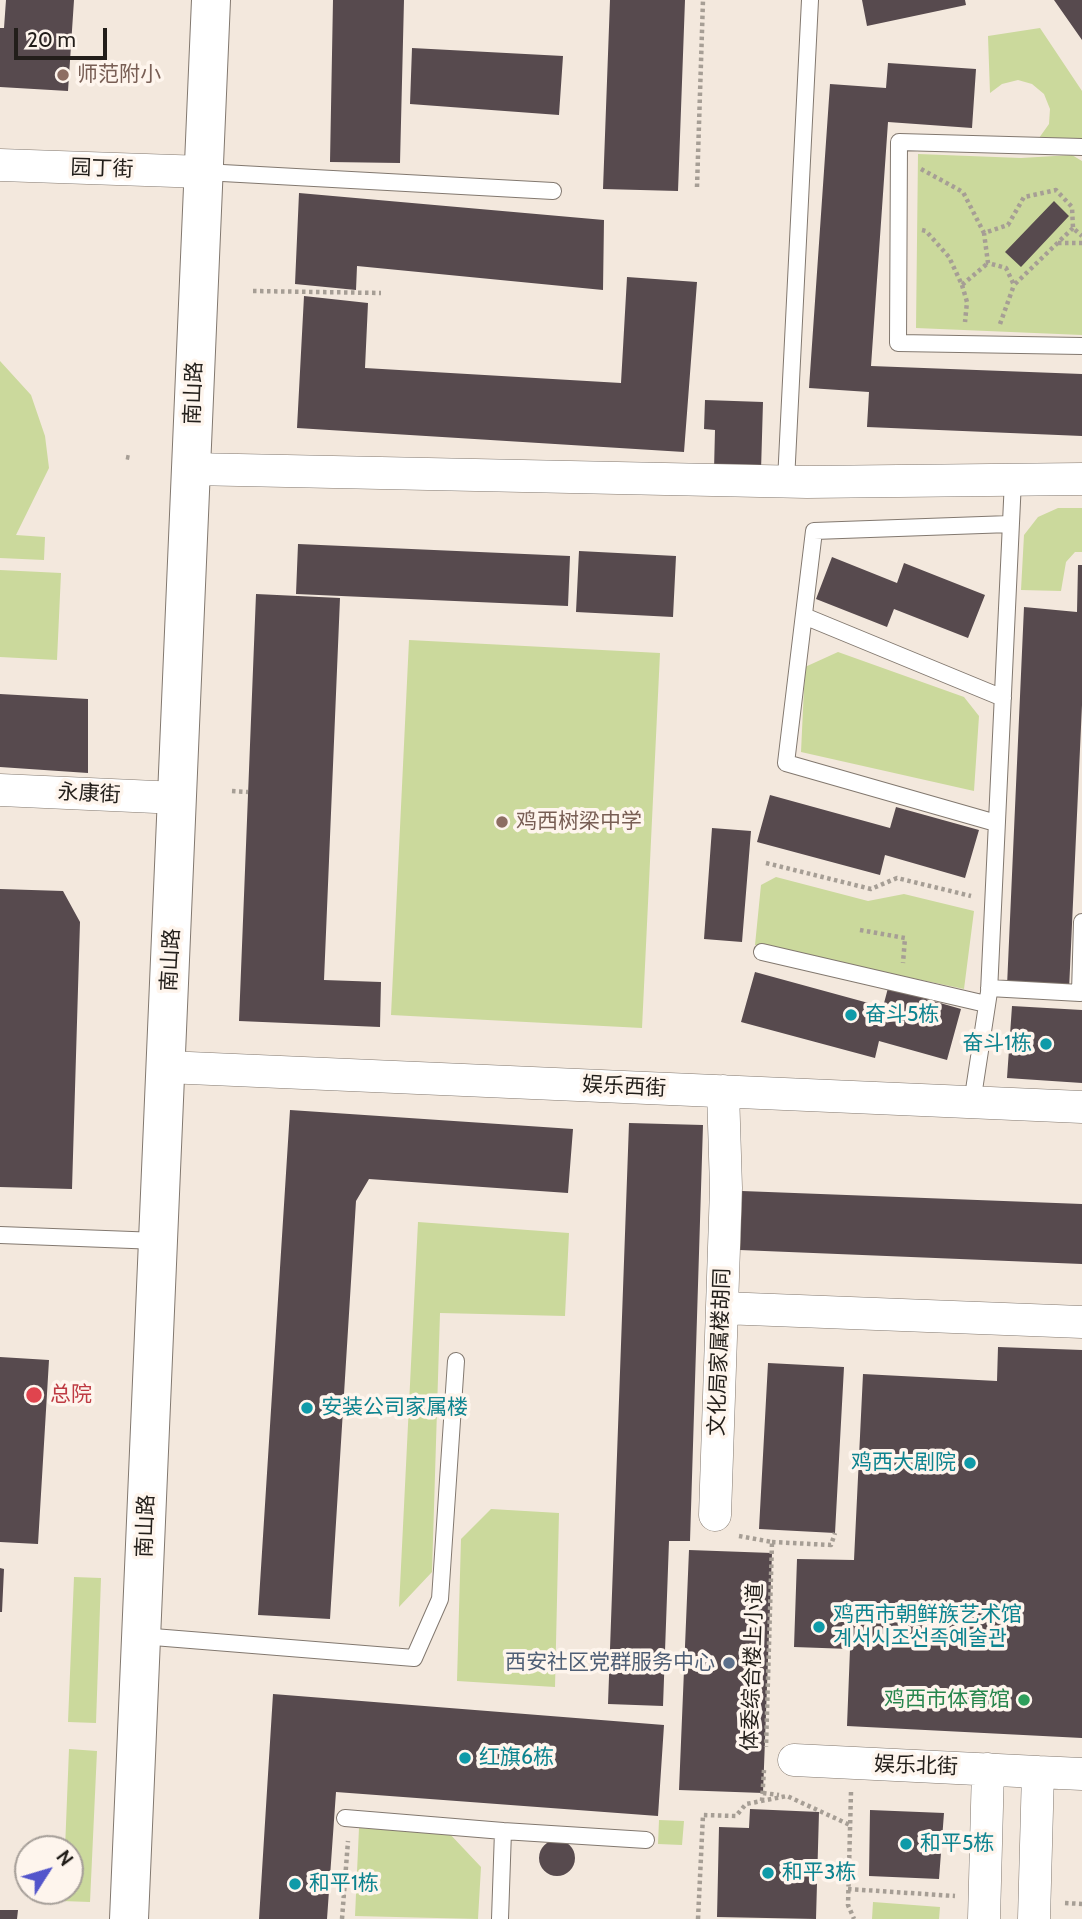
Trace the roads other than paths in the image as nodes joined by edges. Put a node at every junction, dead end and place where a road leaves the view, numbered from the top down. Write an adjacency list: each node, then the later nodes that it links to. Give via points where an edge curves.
1 (211, 0): 5 (street, 南山路)
2 (810, 0): 11 (lane)
3 (1082, 147): 7 (lane, via 900,142 898,343)
4 (0, 165): 5 (street, 园丁街)
5 (204, 172): 6 (lane); 8 (street, 南山路)
6 (553, 191)
7 (1082, 346)
8 (191, 469): 11 (street); 16 (street, 南山路)
9 (1082, 479): 10 (street)
10 (1013, 480): 11 (street); 12 (lane)
11 (786, 481)
12 (1010, 524): 13 (lane, via 814,531); 14 (lane)
13 (804, 616): 14 (lane); 17 (lane, via 786,763)
14 (1003, 698): 17 (lane)
15 (0, 790): 16 (street, 永康街)
16 (178, 799): 21 (street, 南山路)
17 (996, 823): 20 (lane)
18 (1082, 922): 20 (lane, via 1080,993)
19 (762, 952): 20 (lane)
20 (987, 996): 23 (lane)
21 (166, 1067): 22 (street, 娱乐西街); 26 (street, 南山路)
22 (723, 1091): 23 (street, 娱乐西街); 27 (street, 文化局家属楼胡同)
23 (972, 1103): 24 (street, 娱乐西街)
24 (1082, 1107)
25 (0, 1235): 26 (lane)
26 (158, 1241): 31 (street, 南山路)
27 (722, 1308): 28 (street); 30 (street, 文化局家属楼胡同)
28 (1082, 1322)
29 (456, 1361): 31 (lane, via 440,1599 414,1658)
30 (715, 1515)
31 (141, 1636): 40 (street, 南山路)
32 (775, 1758): 33 (street, 娱乐北街)
33 (988, 1769): 34 (street, 娱乐北街); 42 (street)
34 (1038, 1772): 35 (street, 娱乐北街); 39 (street)
35 (1082, 1774)
36 (347, 1819): 37 (lane)
37 (503, 1831): 38 (lane); 41 (lane)
38 (646, 1840)
39 (1035, 1910)
40 (129, 1919)
41 (500, 1919)
42 (984, 1919)

